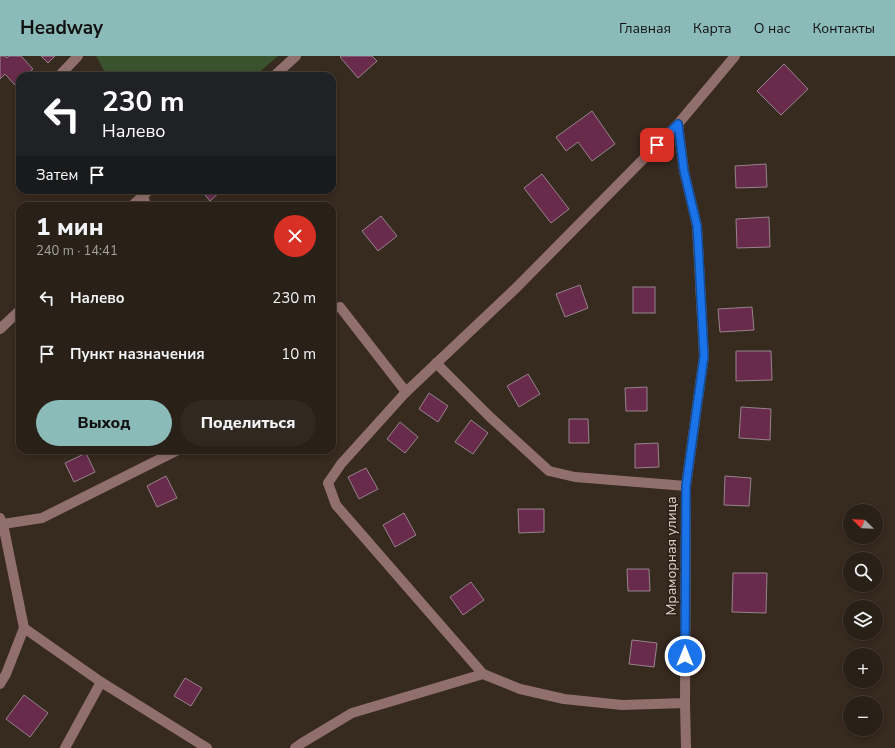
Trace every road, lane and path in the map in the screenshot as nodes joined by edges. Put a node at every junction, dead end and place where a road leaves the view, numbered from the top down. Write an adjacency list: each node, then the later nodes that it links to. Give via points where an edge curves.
1 (78, 56): 4 (street)
2 (296, 56): 5 (street)
3 (735, 56): 6 (street)
4 (63, 72)
5 (278, 72)
6 (678, 124): 12 (street, via 517,287); 15 (street, Мраморная улица, via 684,171 697,226 704,356)
7 (145, 194): 8 (street)
8 (136, 202)
9 (340, 307): 13 (street)
10 (16, 314): 11 (street)
11 (0, 329)
12 (436, 363): 13 (street); 15 (street, via 549,471 575,477)
13 (406, 392): 18 (street, via 341,464 328,483 336,505)
14 (170, 454): 16 (street, via 42,518)
15 (686, 486): 21 (street, Мраморная улица)
16 (2, 521): 17 (street)
17 (24, 628): 19 (street); 20 (street)
18 (484, 674): 21 (street, via 520,689 564,699 622,705); 24 (street, via 352,713)
19 (101, 682): 22 (street); 23 (street)
20 (0, 684)
21 (685, 703): 25 (street, Мраморная улица)
22 (65, 748)
23 (207, 748)
24 (295, 748)
25 (686, 748)

